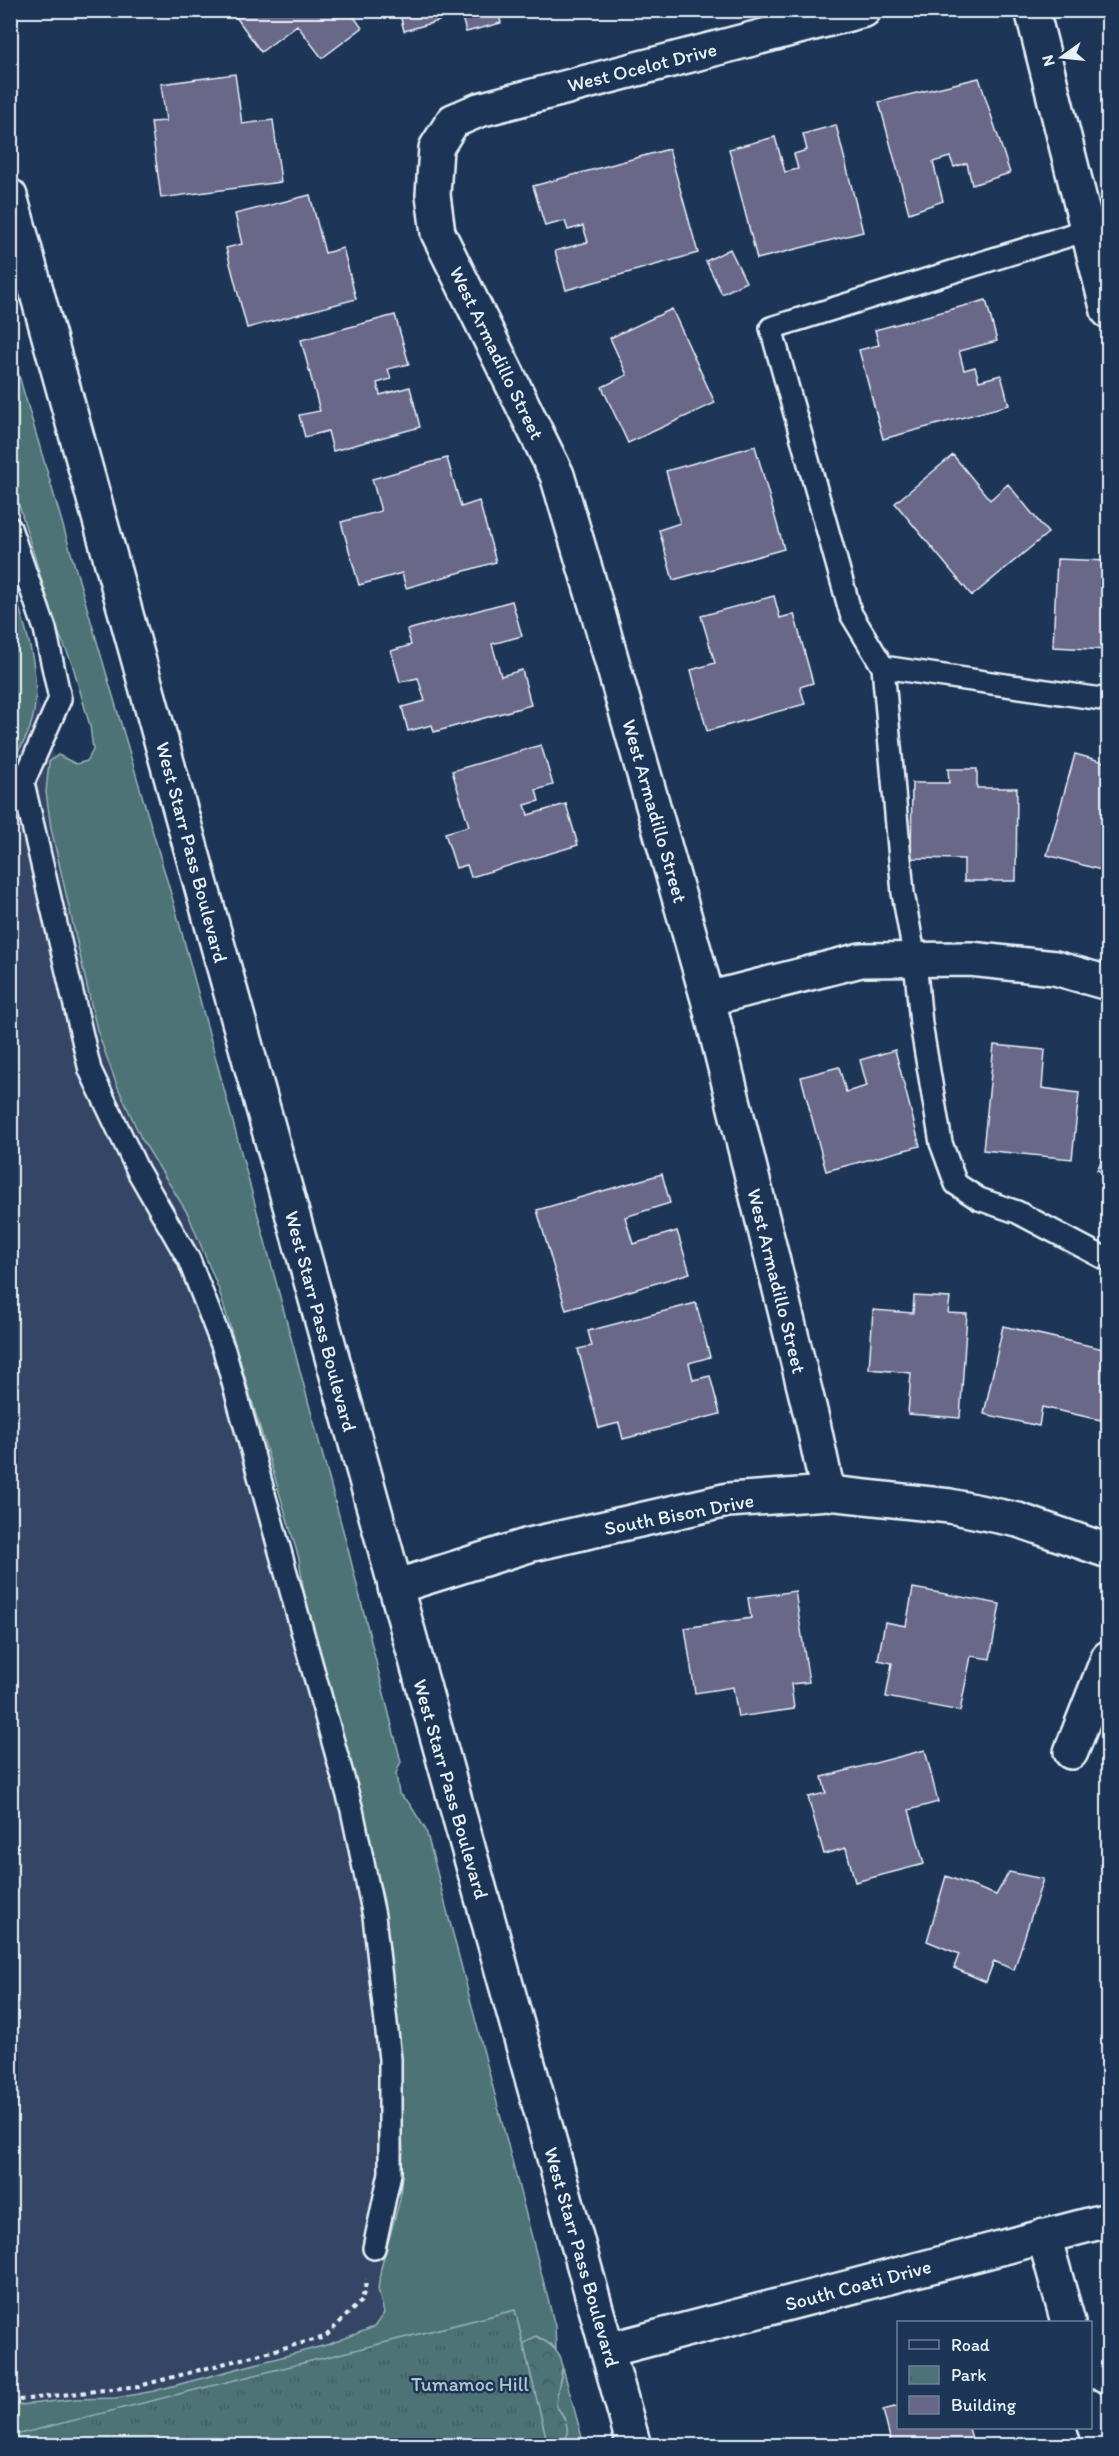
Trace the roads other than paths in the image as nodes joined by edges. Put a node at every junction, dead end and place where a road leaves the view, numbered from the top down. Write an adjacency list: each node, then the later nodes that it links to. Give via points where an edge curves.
1 (864, 10): 3 (street, West Ocelot Drive, via 479,110 453,121)
2 (1032, 10): 5 (street)
3 (427, 146): 12 (street, West Armadillo Street, via 438,233 557,475)
4 (10, 196): 16 (street, West Starr Pass Boulevard)
5 (1098, 228): 6 (street); 8 (lane, via 771,328 851,614)
6 (1108, 312)
7 (10, 528): 21 (lane, via 45,629 60,699 24,783 90,1070 138,1171 189,1260 224,1350 352,1810 374,1916 390,2059 390,2173)
8 (883, 667): 9 (lane); 10 (lane, via 903,893)
9 (1108, 700)
10 (915, 960): 11 (street, via 970,959 1054,968); 12 (street, via 861,960); 13 (lane, via 921,1024 941,1143 956,1184 979,1199 1017,1212)
11 (1108, 983)
12 (708, 999): 14 (street, West Armadillo Street)
13 (1108, 1260)
14 (828, 1493): 15 (street, South Bison Drive, via 950,1506 1018,1520); 16 (street, South Bison Drive, via 728,1500 529,1545)
15 (1108, 1551)
16 (395, 1587): 23 (street, West Starr Pass Boulevard)
17 (1108, 1658): 18 (street)
18 (1071, 1752)
19 (1108, 2220): 20 (street, South Coati Drive)
20 (1044, 2236): 22 (street); 23 (street, South Coati Drive)
21 (374, 2248)
22 (1068, 2321)
23 (608, 2350): 25 (street, West Starr Pass Boulevard)
24 (1092, 2414): 26 (street)
25 (634, 2445)
26 (1101, 2445)

